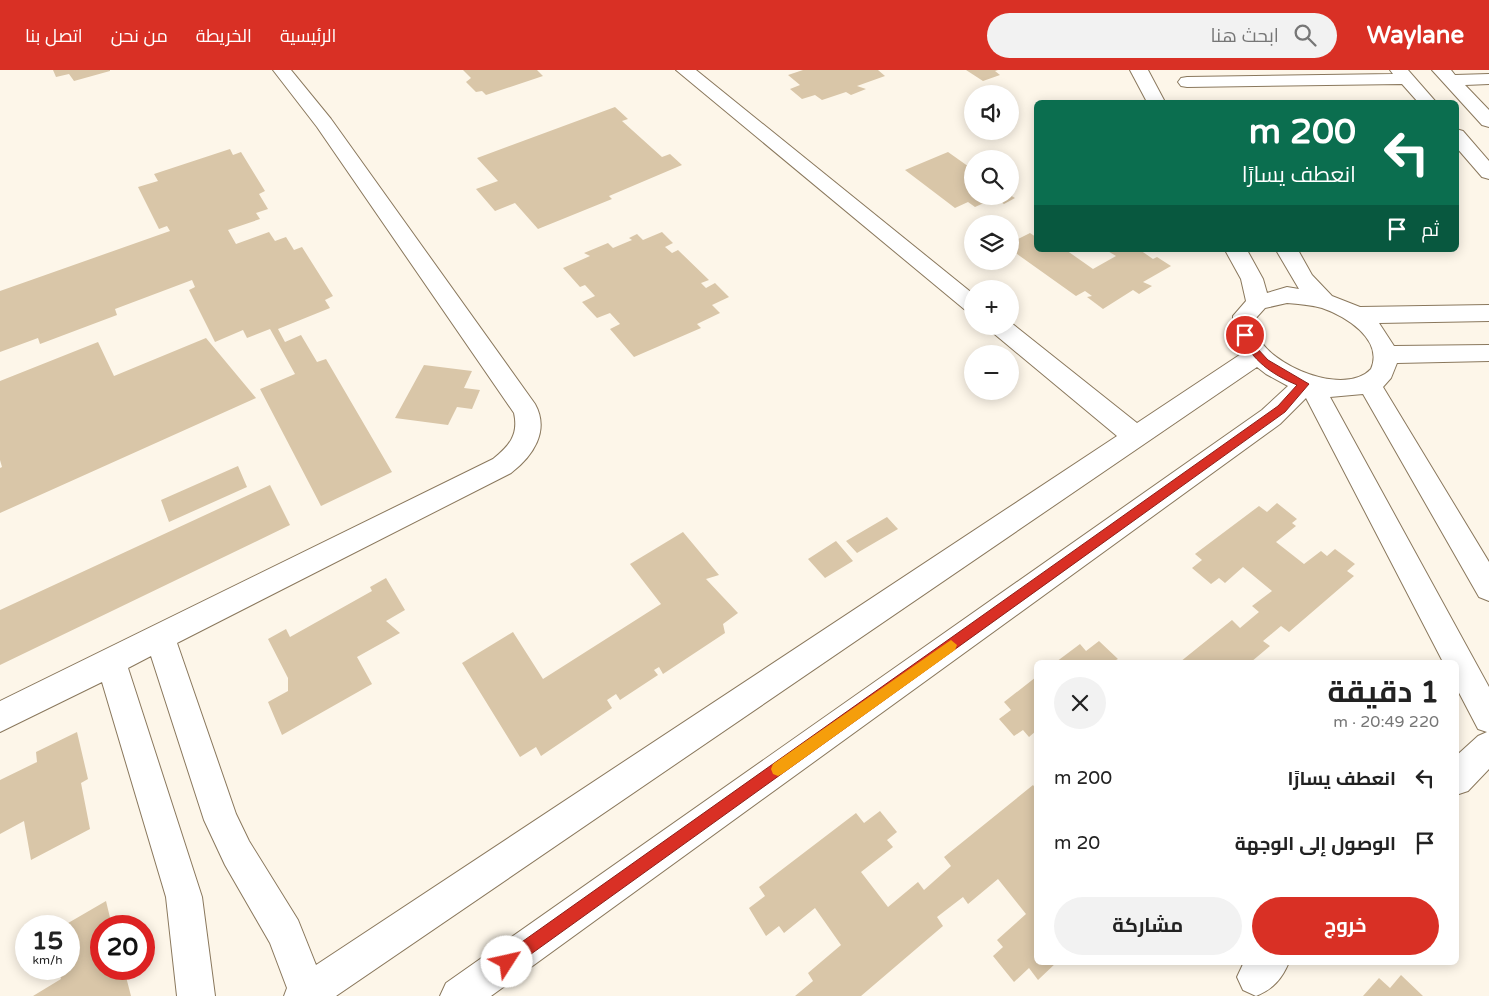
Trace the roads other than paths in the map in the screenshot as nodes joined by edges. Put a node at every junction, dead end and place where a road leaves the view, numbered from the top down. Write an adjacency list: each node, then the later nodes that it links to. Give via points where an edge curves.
1 (282, 70): 28 (lane, via 324,123 526,411 529,433 515,456 502,466)
2 (685, 70): 15 (lane)
3 (1139, 70): 8 (lane)
4 (1403, 74): 7 (lane); 9 (lane)
5 (1445, 75): 6 (lane); 10 (lane)
6 (1489, 79)
7 (1187, 83)
8 (1155, 100)
9 (1425, 100)
10 (1489, 121)
11 (1459, 139): 12 (lane)
12 (1489, 173)
13 (1237, 252): 17 (lane, via 1252,279)
14 (1288, 252): 16 (lane, via 1304,280)
15 (964, 297)
16 (1323, 300): 17 (lane, via 1287,295); 19 (lane)
17 (1258, 302): 21 (lane, via 1248,311 1244,322 1245,335)
18 (1489, 313): 19 (lane)
19 (1355, 315): 23 (lane, via 1381,341)
20 (1011, 335): 26 (lane)
21 (1257, 354): 25 (lane, via 1282,375); 26 (lane)
22 (1489, 354): 23 (lane)
23 (1386, 355): 24 (lane, via 1385,367)
24 (1369, 384): 25 (lane, via 1343,390); 27 (lane)
25 (1308, 385): 29 (lane); 38 (lane, via 1271,417)
26 (1135, 436): 36 (lane)
27 (1489, 588)
28 (160, 637): 30 (lane); 36 (lane, via 221,820 285,933)
29 (1457, 660)
30 (111, 661): 32 (lane); 37 (lane, via 184,897)
31 (1459, 663): 33 (lane)
32 (0, 717)
33 (1489, 718)
34 (1489, 747): 35 (lane)
35 (1459, 777)
36 (306, 995)
37 (196, 996)
38 (459, 996)

